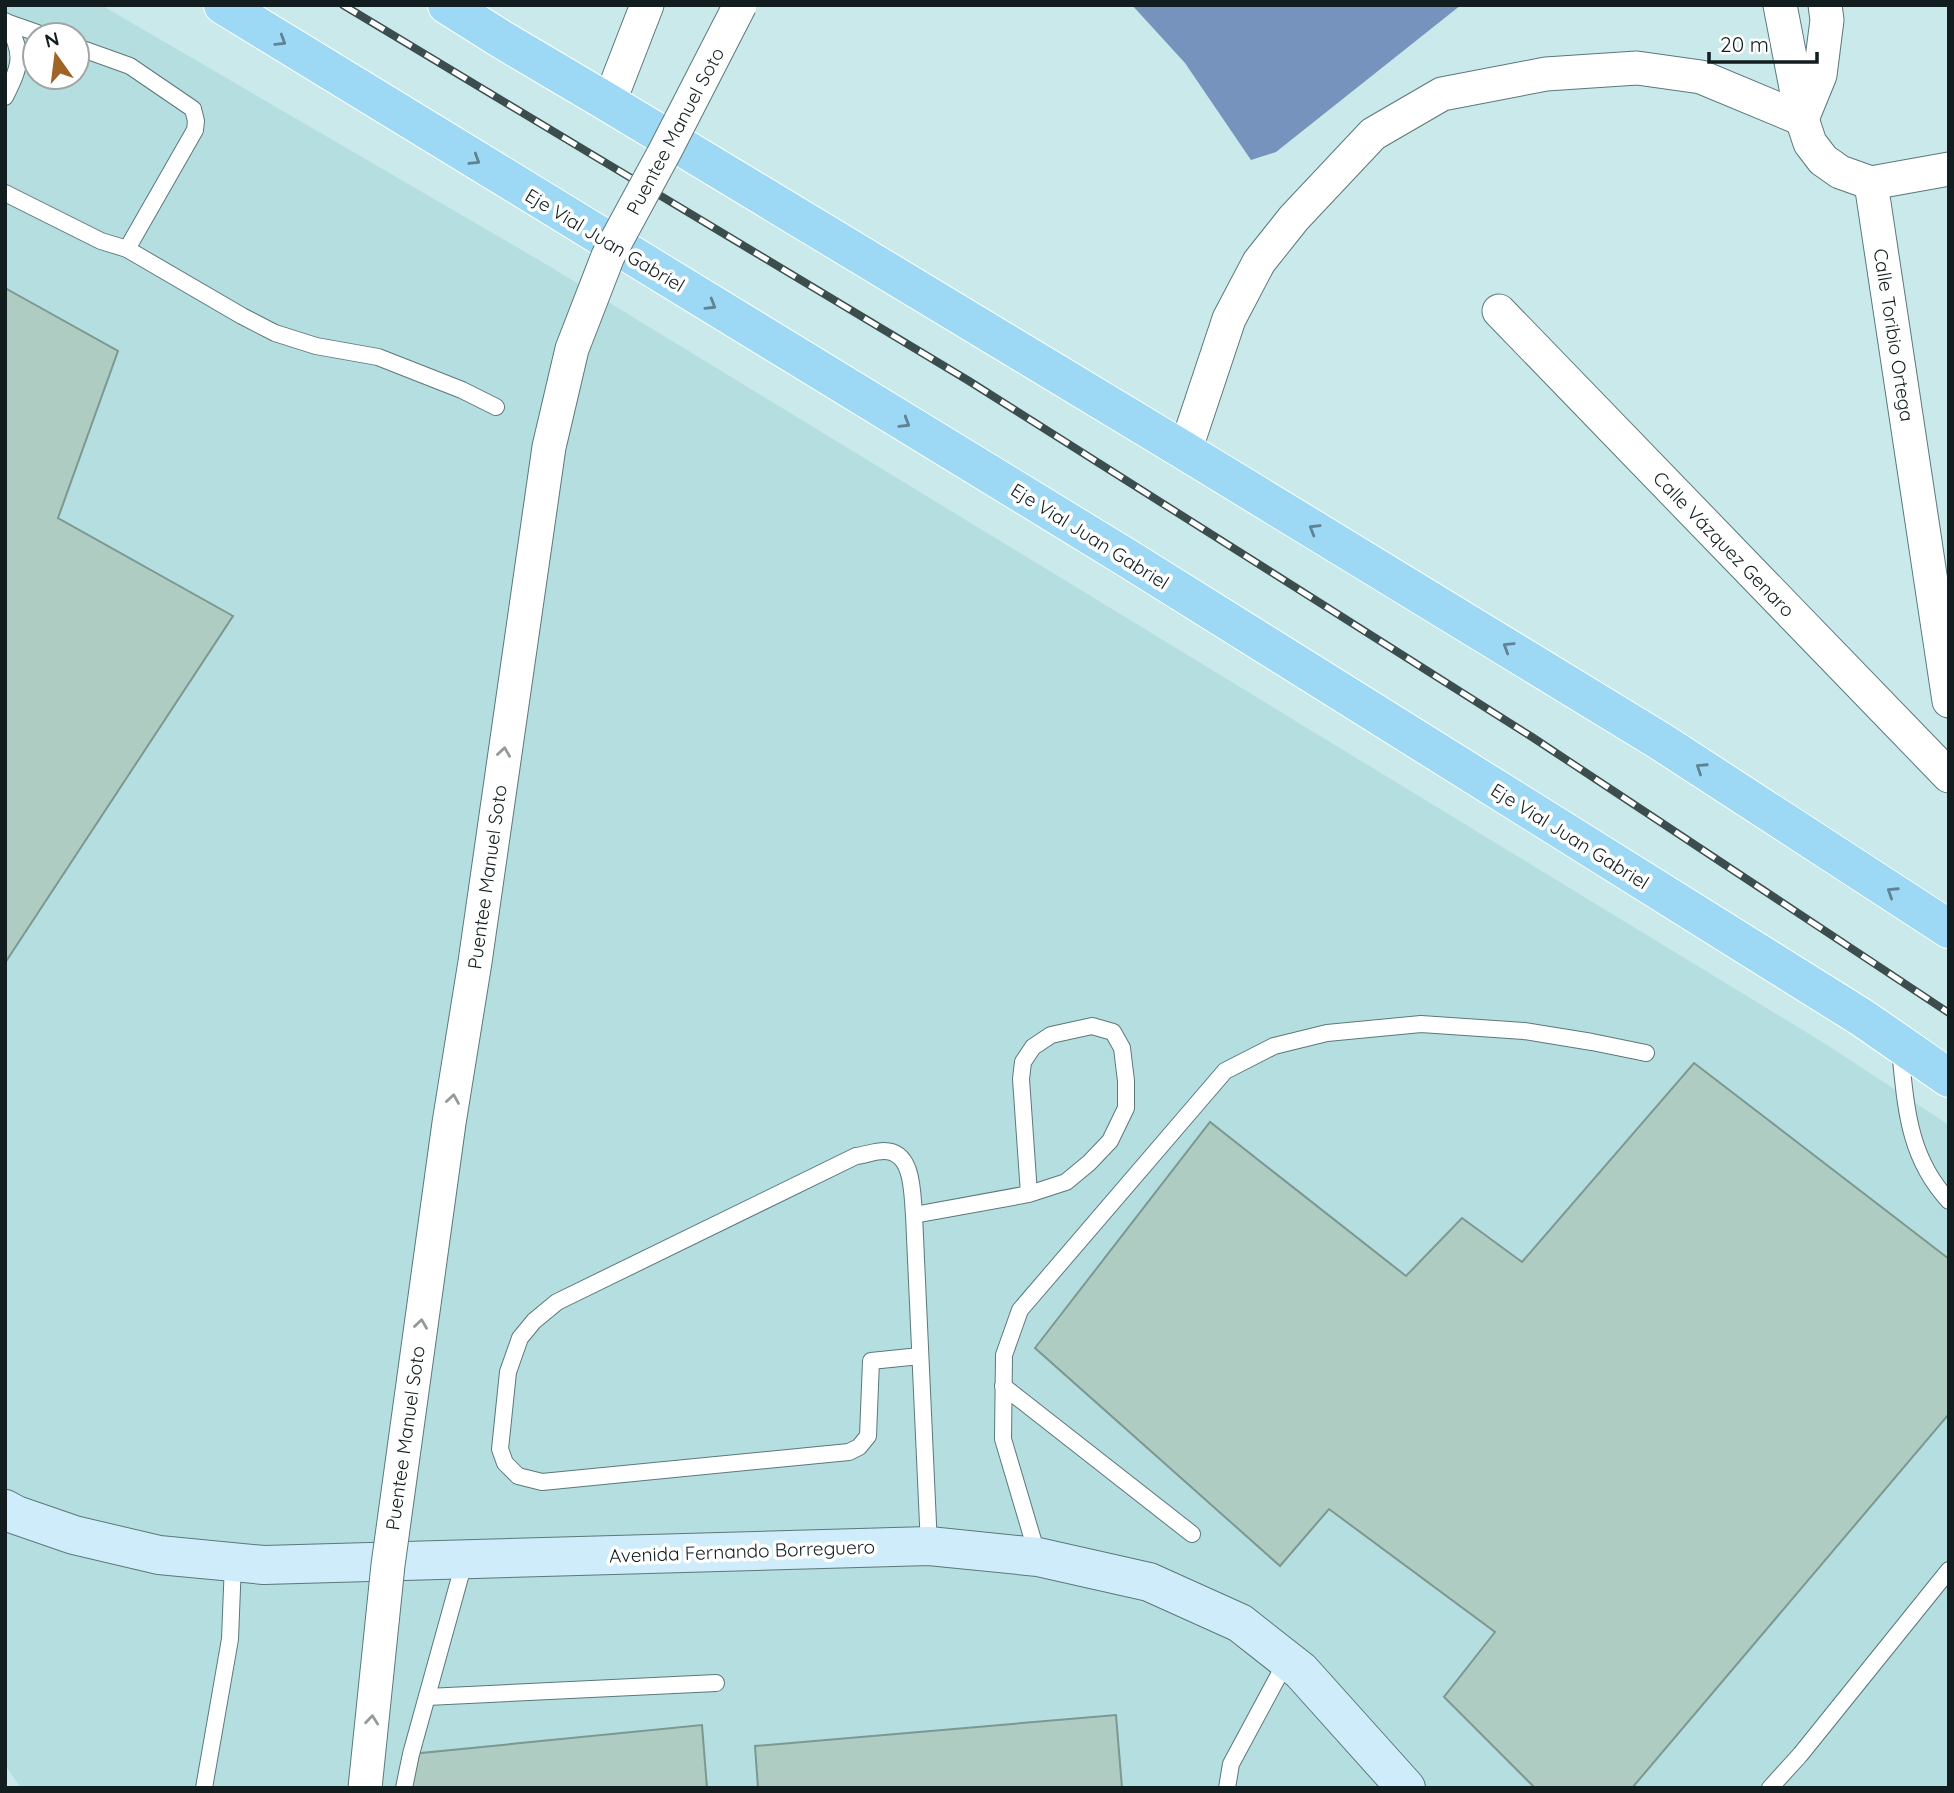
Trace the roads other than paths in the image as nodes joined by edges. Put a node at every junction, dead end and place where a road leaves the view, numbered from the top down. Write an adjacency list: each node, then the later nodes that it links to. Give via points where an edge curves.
1 (223, 5): 22 (main road, Eje Vial Juan Gabriel, one-way to 22, via 1127,558)
2 (447, 5): 10 (main road)
3 (647, 5): 10 (street)
4 (740, 5): 41 (street, Puentee Manuel Soto, one-way to 4, bridge, via 397,1496 549,447 572,349 608,256)
5 (1780, 5): 11 (street)
6 (1825, 5): 11 (street, via 1820,75)
7 (6, 21): 9 (lane, via 18,46 19,69)
8 (91, 52): 15 (lane, via 130,66 193,109 196,121)
9 (5, 97)
10 (609, 103): 18 (main road)
11 (1802, 119): 13 (street, via 1810,143 1823,160); 18 (street, via 1701,77 1637,68 1546,74 1442,94 1373,134 1259,262 1229,319)
12 (1949, 169): 13 (street)
13 (1871, 183): 19 (street, Calle Toribio Ortega)
14 (5, 193): 15 (lane)
15 (127, 249): 17 (lane, via 275,332 316,346 378,357)
16 (1499, 311): 20 (street, Calle Vázquez Genaro)
17 (496, 407)
18 (1185, 451): 21 (main road, one-way to 18, via 1660,741)
19 (1949, 701)
20 (1949, 776)
21 (1949, 929)
22 (1899, 1043): 24 (main road, Eje Vial Juan Gabriel); 26 (lane, via 1908,1124 1936,1187)
23 (1646, 1053): 29 (lane, via 1524,1031 1421,1024 1327,1033 1275,1046 1225,1071 1020,1310 1004,1355)
24 (1949, 1078)
25 (1029, 1194): 25 (lane, via 1066,1182 1110,1141 1126,1108 1122,1048 1112,1032 1092,1026 1051,1035 1033,1046 1023,1062); 27 (lane)
26 (1949, 1201)
27 (914, 1215): 28 (lane); 28 (lane, via 904,1160 884,1151 856,1156 557,1302 520,1338 508,1372 500,1448 505,1463 518,1476 542,1482 849,1452 868,1436 872,1361)
28 (920, 1356): 32 (lane)
29 (1003, 1386): 31 (lane); 33 (lane, via 1003,1439)
30 (5, 1509): 35 (main road, Avenida Fernando Borreguero, via 86,1538 159,1555)
31 (1192, 1534)
32 (929, 1546): 33 (main road, Avenida Fernando Borreguero); 34 (main road, Avenida Fernando Borreguero)
33 (1038, 1557): 37 (main road, Avenida Fernando Borreguero, via 1149,1582 1240,1623)
34 (464, 1559): 35 (main road, Avenida Fernando Borreguero); 39 (lane)
35 (233, 1563): 40 (lane, via 230,1639)
36 (1949, 1570): 45 (lane)
37 (1287, 1660): 43 (lane, via 1231,1764); 44 (main road, Avenida Fernando Borreguero)
38 (716, 1684): 39 (lane)
39 (427, 1697): 42 (lane)
40 (204, 1788)
41 (365, 1788)
42 (404, 1788)
43 (1227, 1788)
44 (1406, 1788)
45 (1770, 1788)

